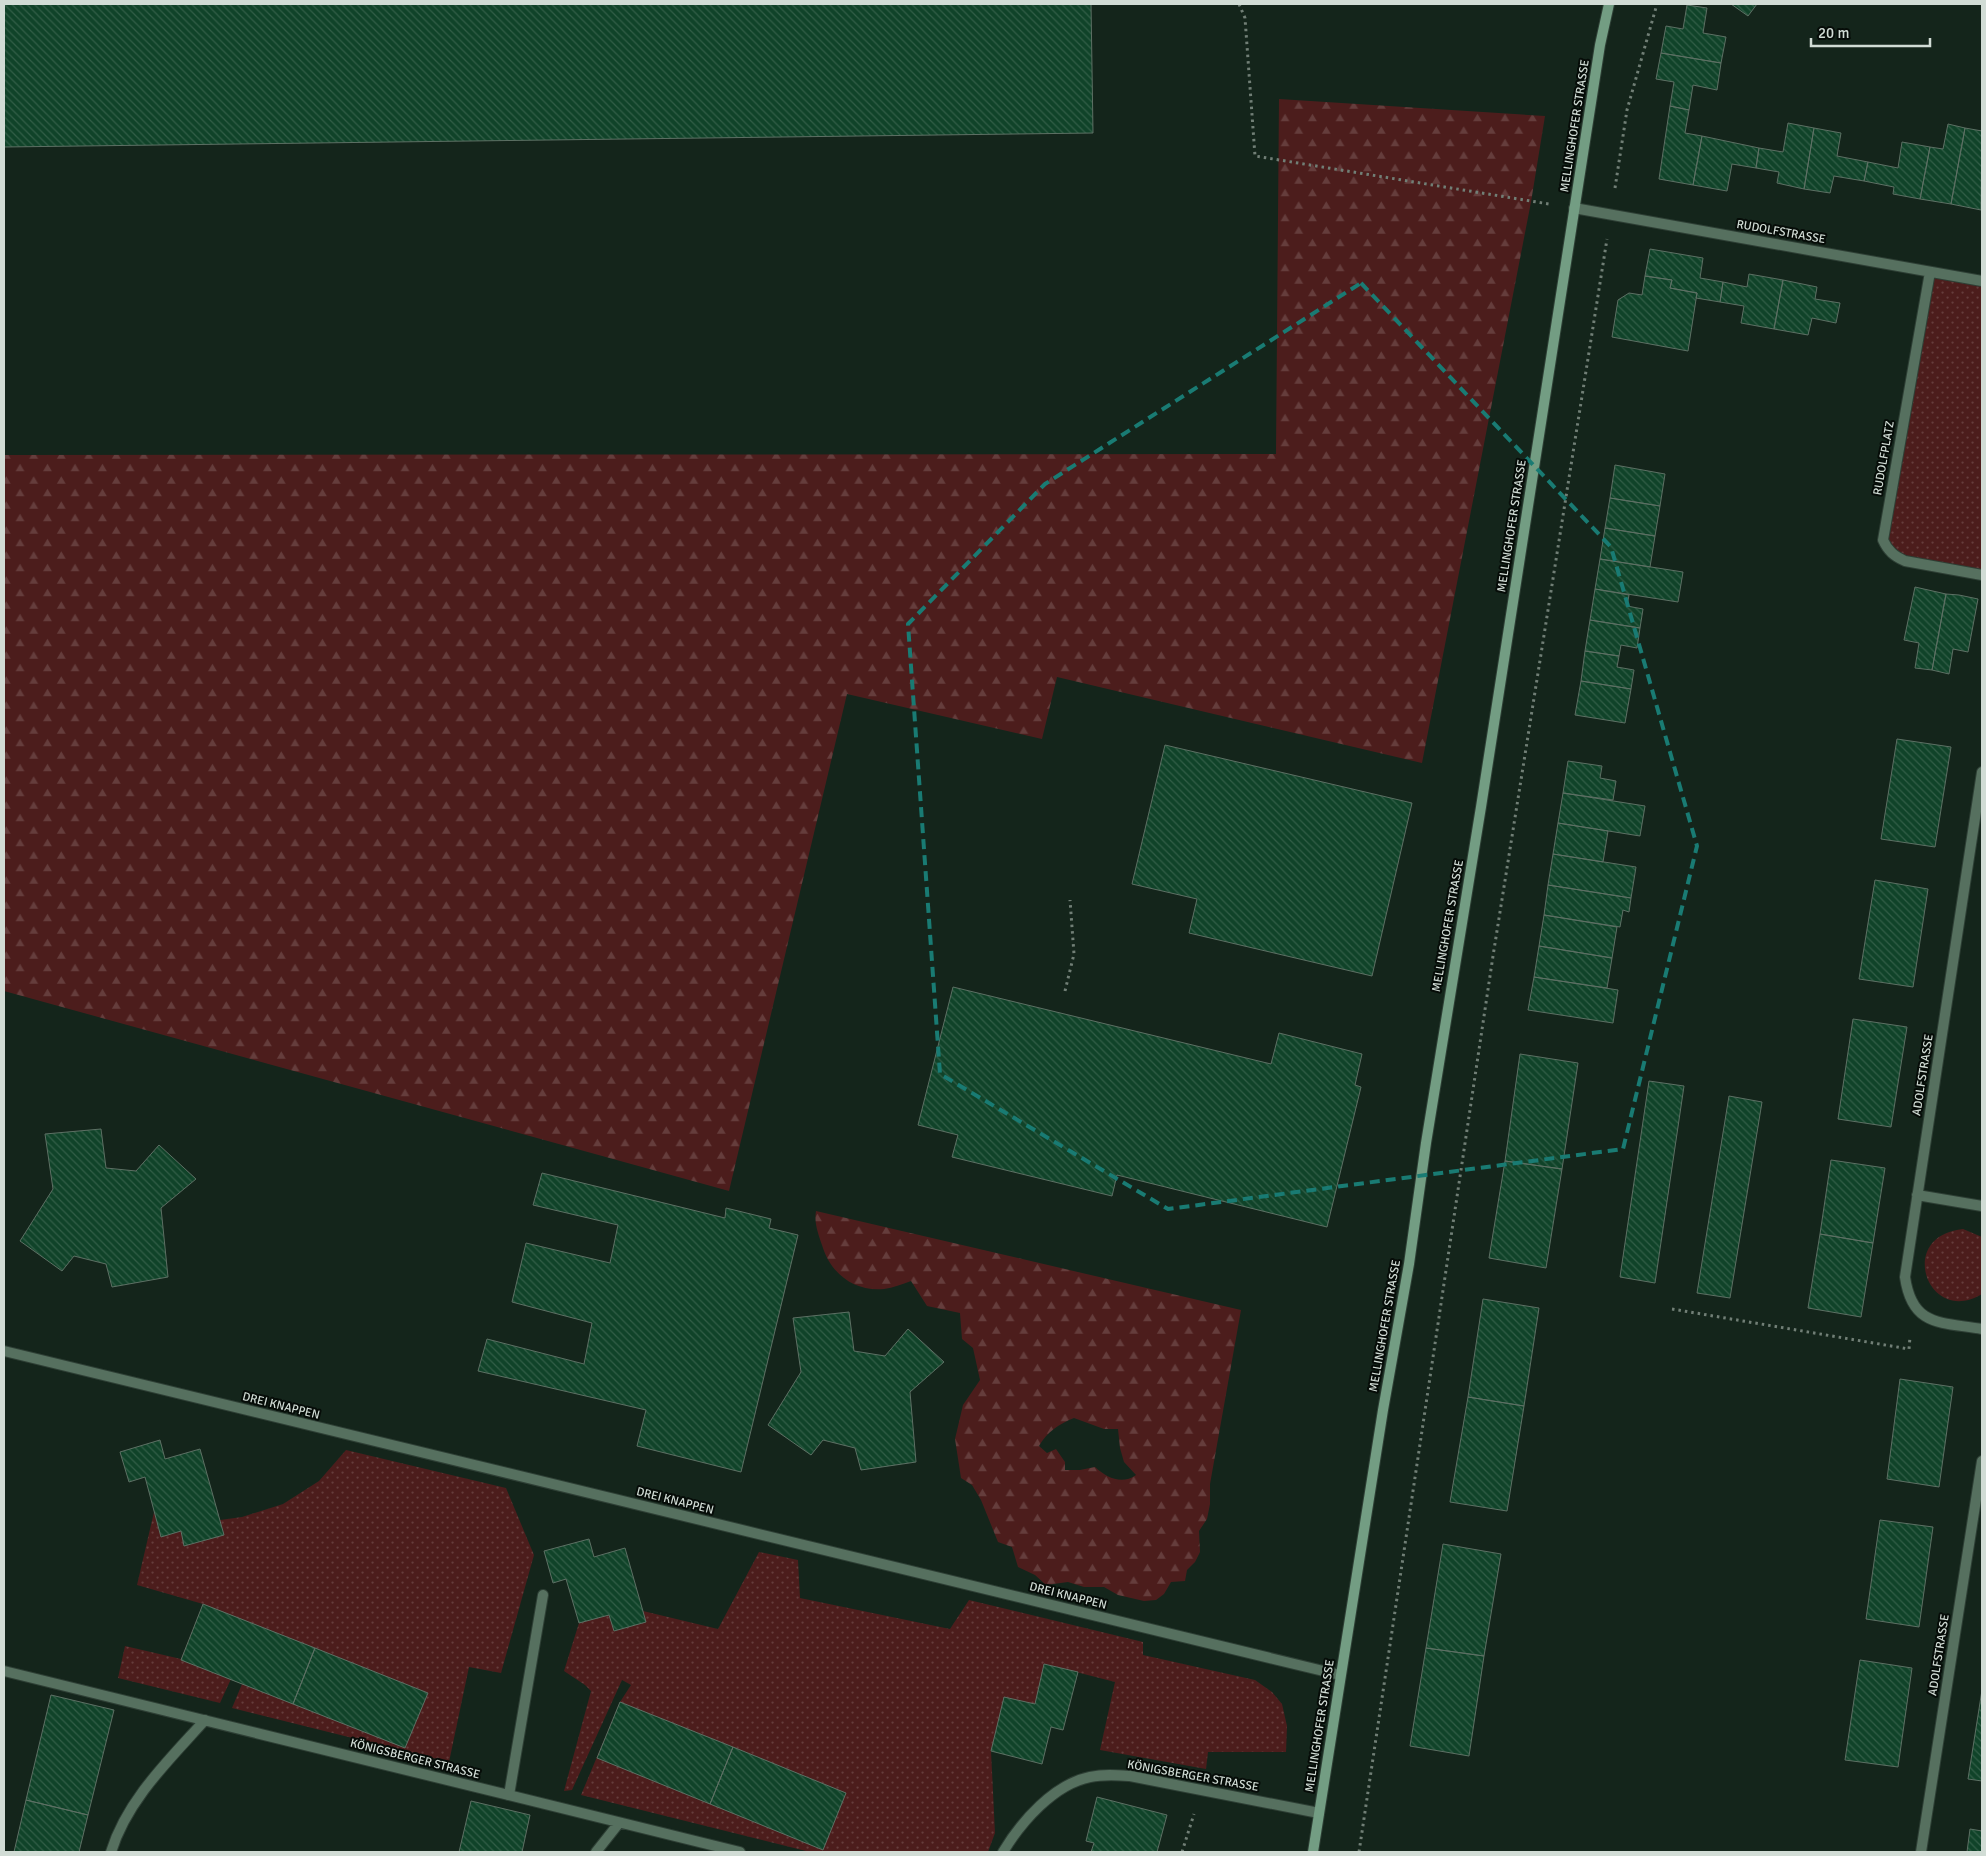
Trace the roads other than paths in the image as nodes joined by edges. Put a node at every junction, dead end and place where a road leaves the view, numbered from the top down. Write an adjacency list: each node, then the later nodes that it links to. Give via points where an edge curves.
1 (1610, 4): 2 (main road, MELLINGHOFER STRASSE, via 1600,45)
2 (1574, 208): 3 (street, RUDOLFSTRASSE); 14 (main road, MELLINGHOFER STRASSE, via 1409,1264)
3 (1930, 272): 4 (street, RUDOLFSTRASSE); 5 (street, RUDOLFPLATZ, via 1883,540 1894,556 1905,561)
4 (1982, 281)
5 (1982, 575)
6 (1982, 772): 7 (street, ADOLFSTRASSE)
7 (1917, 1195): 8 (street); 9 (street, ADOLFSTRASSE, via 1905,1277 1909,1299 1922,1315 1933,1321)
8 (1982, 1206)
9 (1982, 1329)
10 (4, 1351): 14 (street, DREI KNAPPEN)
11 (1982, 1461): 24 (street, ADOLFSTRASSE)
12 (542, 1595): 16 (street)
13 (4, 1671): 15 (street, KÖNIGSBERGER STRASSE)
14 (1340, 1675): 17 (main road, MELLINGHOFER STRASSE)
15 (204, 1720): 16 (street, KÖNIGSBERGER STRASSE); 19 (street, via 155,1775 121,1827)
16 (509, 1795): 18 (street, KÖNIGSBERGER STRASSE)
17 (1319, 1813): 22 (street, KÖNIGSBERGER STRASSE, via 1130,1776 1089,1777 1071,1784 1041,1805 1022,1824); 23 (main road, MELLINGHOFER STRASSE)
18 (618, 1823): 20 (street); 21 (street, KÖNIGSBERGER STRASSE)
19 (111, 1852)
20 (596, 1852)
21 (740, 1852)
22 (1003, 1852)
23 (1313, 1852)
24 (1921, 1852)

